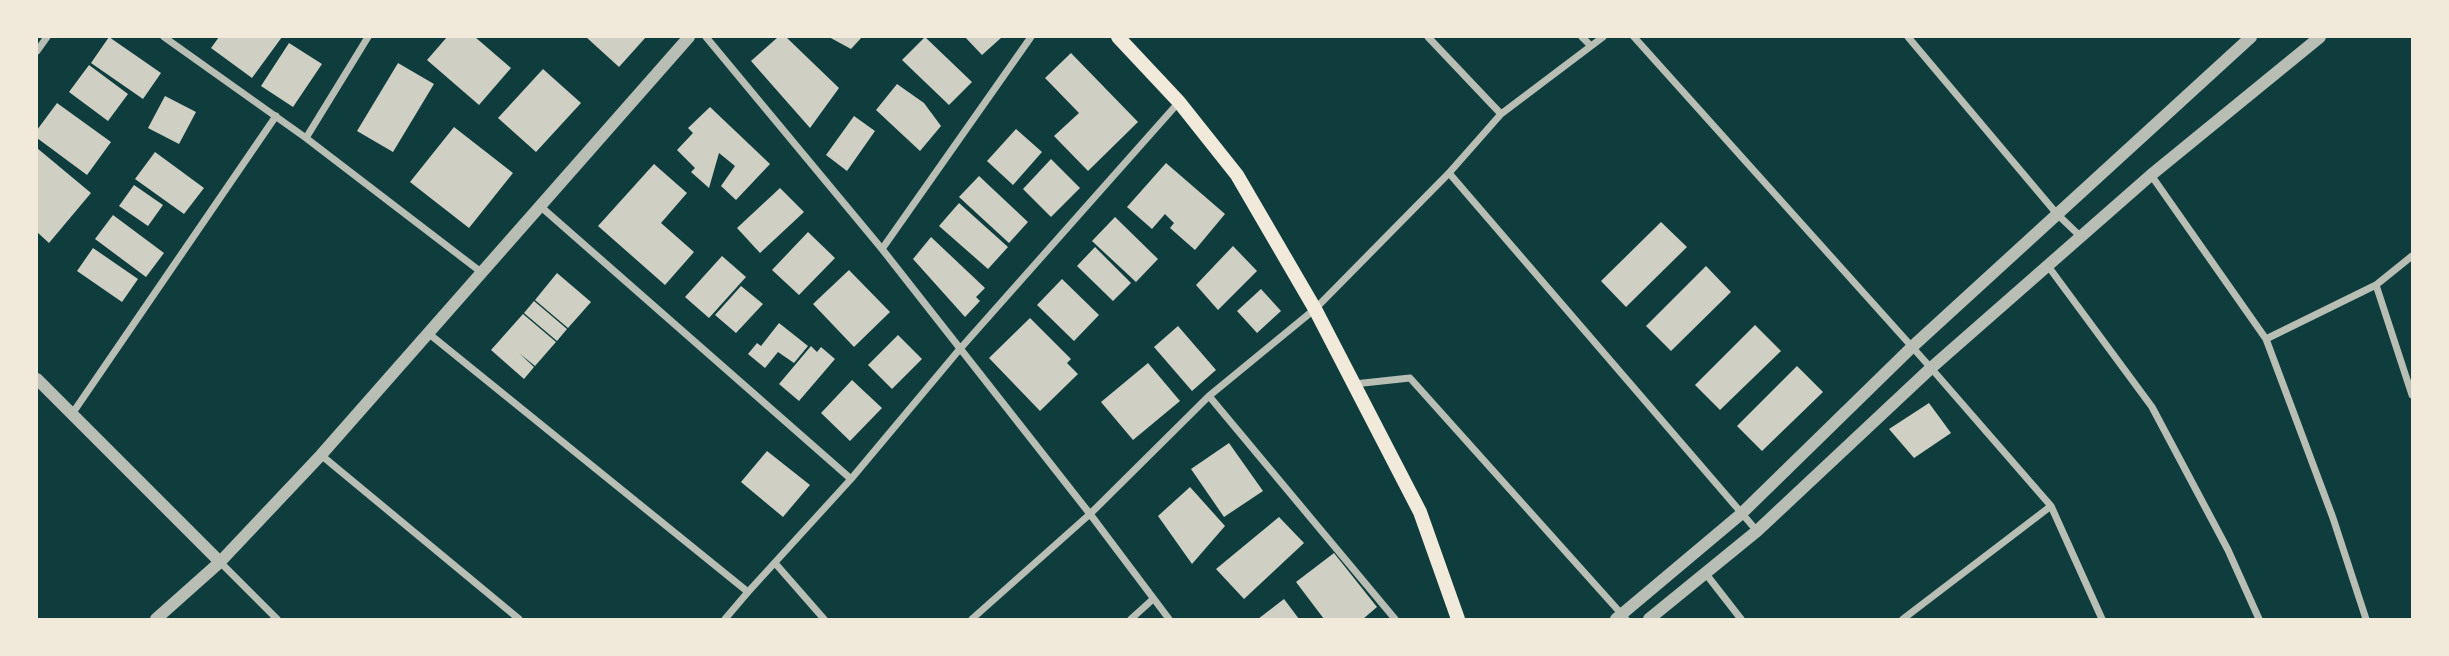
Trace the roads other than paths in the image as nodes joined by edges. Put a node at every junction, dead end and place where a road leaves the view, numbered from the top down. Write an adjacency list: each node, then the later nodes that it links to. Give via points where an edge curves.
1 (47, 37): 16 (street)
2 (164, 37): 19 (street)
3 (368, 37): 20 (street)
4 (689, 37): 23 (street)
5 (706, 37): 26 (street)
6 (1031, 37): 26 (street)
7 (1118, 37): 17 (main road)
8 (1427, 37): 18 (street)
9 (1583, 37): 15 (street)
10 (1603, 37): 15 (street)
11 (1634, 37): 34 (street)
12 (1908, 37): 24 (street)
13 (2251, 37): 24 (street)
14 (2320, 37): 22 (street)
15 (1590, 45): 18 (street)
16 (37, 51)
17 (1179, 102): 31 (main road, via 1237,175); 35 (street)
18 (1501, 114): 21 (street)
19 (276, 116): 20 (street); 41 (street)
20 (306, 138): 29 (street)
21 (1449, 173): 31 (street); 46 (street)
22 (2151, 175): 25 (street); 33 (street)
23 (540, 206): 29 (street); 43 (street)
24 (2057, 214): 25 (street); 34 (street)
25 (2081, 237): 28 (street)
26 (882, 249): 35 (street)
27 (2412, 256): 30 (street)
28 (2048, 266): 36 (street); 68 (street, via 2152,407)
29 (481, 272): 32 (street)
30 (2376, 285): 33 (street); 40 (street)
31 (1315, 309): 38 (main road); 39 (street)
32 (428, 332): 42 (street); 51 (street)
33 (2266, 339): 69 (street)
34 (1912, 347): 36 (street); 46 (street)
35 (959, 350): 43 (street); 45 (street)
36 (1931, 368): 44 (street); 47 (street)
37 (37, 379): 41 (street)
38 (1354, 384): 53 (street, via 1410,378); 63 (main road, via 1426,522)
39 (1209, 396): 45 (street); 62 (street)
40 (2412, 396)
41 (72, 414): 48 (street)
42 (321, 455): 48 (street); 56 (street)
43 (852, 479): 49 (street)
44 (2051, 506): 66 (street); 67 (street)
45 (1090, 514): 52 (street); 59 (street)
46 (1741, 514): 47 (street); 53 (street)
47 (1757, 531): 50 (street)
48 (220, 562): 54 (street); 55 (street)
49 (775, 563): 51 (street); 58 (street)
50 (1706, 574): 64 (street); 65 (street)
51 (748, 592): 57 (street)
52 (1152, 600): 60 (street); 61 (street)
53 (1621, 618)
54 (156, 619)
55 (277, 619)
56 (519, 619)
57 (725, 619)
58 (824, 619)
59 (972, 619)
60 (1131, 619)
61 (1168, 619)
62 (1395, 619)
63 (1458, 619)
64 (1649, 619)
65 (1741, 619)
66 (1903, 619)
67 (2102, 619)
68 (2259, 619)
69 (2366, 619)

